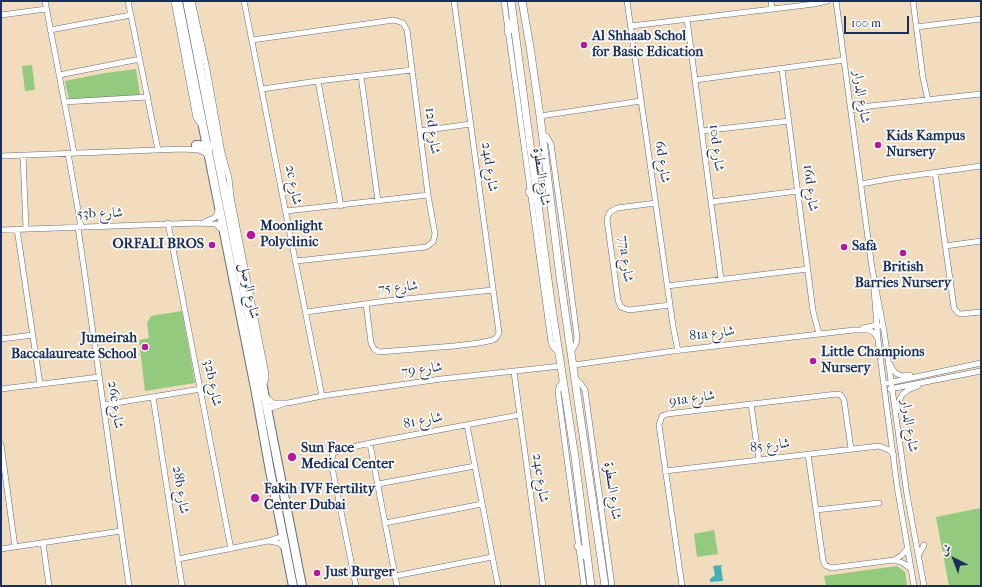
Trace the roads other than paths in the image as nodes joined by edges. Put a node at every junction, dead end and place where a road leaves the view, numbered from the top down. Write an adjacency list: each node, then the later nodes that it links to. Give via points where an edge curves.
1 (45, 1): 18 (street)
2 (128, 1): 21 (street)
3 (174, 1): 49 (street, via 196,118)
4 (178, 1): 49 (main road, شارع الوصل)
5 (187, 1): 76 (main road, شارع الوصل)
6 (192, 1): 122 (street, via 266,374 266,379)
7 (244, 1): 29 (street, 2c شارع)
8 (454, 1): 48 (street, 24d شارع)
9 (504, 1): 28 (street, شارع السطوة)
10 (511, 1): 22 (main road, شارع السطوة)
11 (522, 1): 46 (main road, شارع السطوة)
12 (627, 1): 25 (street, 6d شارع)
13 (771, 1): 19 (street)
14 (827, 1): 17 (street)
15 (913, 1): 26 (street)
16 (836, 2): 17 (street); 31 (street, شارع الدرار)
17 (814, 4): 19 (street)
18 (46, 9): 20 (street); 27 (street)
19 (772, 9): 23 (street)
20 (1, 15)
21 (131, 15): 27 (street); 30 (street)
22 (513, 18): 28 (main road); 40 (main road, شارع السطوة)
23 (687, 19): 25 (street); 36 (street, 10d شارع)
24 (981, 19): 26 (street)
25 (631, 26): 43 (street, 6d شارع)
26 (916, 27): 42 (street)
27 (50, 30): 34 (street)
28 (508, 32): 67 (street, شارع السطوة)
29 (252, 40): 33 (street, 12d شارع, via 394,20 403,23 407,30); 38 (street, 2c شارع)
30 (140, 59): 34 (street); 41 (street)
31 (844, 62): 32 (street); 45 (street, شارع الدرار)
32 (782, 69): 36 (street); 47 (street, 16d شارع)
33 (412, 70): 35 (street); 50 (street, 12d شارع)
34 (59, 75): 44 (street)
35 (361, 76): 37 (street); 69 (street)
36 (695, 80): 51 (street, 10d شارع)
37 (318, 81): 38 (street); 73 (street)
38 (262, 89): 75 (street, 2c شارع)
39 (981, 94): 42 (street)
40 (524, 96): 46 (main road, via 529,103 531,115 534,118); 71 (main road, شارع السطوة)
41 (148, 98): 44 (street); 57 (street)
42 (926, 100): 45 (street)
43 (641, 101): 46 (street); 72 (street, 6d شارع)
44 (64, 102): 59 (street)
45 (851, 108): 65 (street, شارع الدرار)
46 (540, 116): 52 (main road, شارع السطوة)
47 (789, 121): 51 (street); 66 (street, 16d شارع)
48 (471, 124): 50 (street); 93 (street, 24d شارع)
49 (203, 126): 53 (main road, شارع الوصل)
50 (420, 131): 68 (street, 12d شارع)
51 (702, 131): 70 (street, 10d شارع)
52 (542, 134): 90 (main road, شارع السطوة); 105 (street, شارع السطوة, via 548,137 551,144 565,244 577,337)
53 (205, 136): 54 (street); 55 (main road, شارع الوصل)
54 (196, 145): 55 (main road); 56 (street)
55 (207, 145): 62 (main road, شارع الوصل); 76 (main road, via 213,150 222,195)
56 (182, 149): 57 (street); 62 (street, via 201,151)
57 (158, 150): 59 (street)
58 (68, 153): 59 (street); 61 (street); 79 (street, 26c شارع)
59 (74, 153)
60 (1, 155): 61 (street)
61 (23, 155): 81 (street)
62 (210, 159): 74 (main road, شارع الوصل)
63 (981, 166): 64 (street)
64 (935, 172): 65 (street); 85 (street)
65 (861, 182): 88 (street, شارع الدرار)
66 (798, 191): 70 (street); 89 (street, 16d شارع)
67 (529, 192): 71 (main road); 108 (street, شارع السطوة, via 551,342)
68 (428, 195): 69 (street); 87 (street, 12d شارع, via 434,234 433,242 426,247)
69 (378, 201): 73 (street)
70 (711, 202): 91 (street, 10d شارع)
71 (539, 203): 86 (main road, شارع السطوة)
72 (656, 204): 92 (street, 6d شارع); 95 (street, 77a شارع, via 617,208 608,216 618,300 622,307 629,310)
73 (341, 206): 75 (street)
74 (219, 207): 77 (street, 53b شارع, via 214,218); 83 (main road, شارع الوصل)
75 (286, 211): 87 (street, 2c شارع)
76 (229, 212): 122 (main road, شارع الوصل)
77 (199, 222): 78 (street, 53b شارع); 83 (street, 53b شارع, via 217,225)
78 (168, 223): 79 (street, 53b شارع); 124 (street, 32b شارع)
79 (80, 227): 81 (street, 53b شارع); 115 (street, 26c شارع)
80 (16, 229): 81 (street, 53b شارع); 82 (street, 53b شارع); 102 (street)
81 (26, 229)
82 (1, 230)
83 (225, 235): 122 (main road, شارع الوصل)
84 (981, 241): 85 (street)
85 (945, 246): 97 (street, via 955,311 961,314)
86 (545, 253): 90 (main road, via 551,250 555,253); 108 (main road, شارع السطوة)
87 (296, 261): 96 (street, 2c شارع)
88 (872, 268): 98 (street, شارع الدرار); 100 (street, شارع الدرار)
89 (808, 269): 91 (street); 101 (street, 16d شارع)
90 (560, 278): 105 (main road, شارع السطوة)
91 (721, 279): 92 (street)
92 (667, 286): 95 (street, 6d شارع)
93 (493, 290): 94 (street, شارع 75); 94 (street, 24d شارع, via 499,331 497,337 493,340 454,346 380,352 374,349 371,343)
94 (366, 304): 96 (street, شارع 75)
95 (670, 305): 106 (street, 6d شارع)
96 (306, 312): 128 (street, 2c شارع)
97 (981, 312)
98 (877, 325): 99 (street, 81a شارع); 100 (street); 104 (street, شارع الدرار)
99 (854, 330): 101 (street, 81a شارع); 104 (street, 81a شارع, via 872,331)
100 (884, 331): 107 (street, شارع الدرار)
101 (816, 334): 106 (street, 81a شارع)
102 (33, 335): 103 (street); 121 (street)
103 (1, 339)
104 (878, 340): 119 (street, شارع الدرار)
105 (572, 350): 110 (main road, شارع السطوة)
106 (676, 351): 110 (street, 81a شارع)
107 (887, 351): 114 (street, via 892,368 897,374); 118 (street, شارع الدرار)
108 (559, 353): 111 (main road, شارع السطوة)
109 (981, 363): 114 (street)
110 (574, 365): 116 (main road, شارع السطوة)
111 (561, 366): 113 (street, شارع 79); 117 (main road, شارع السطوة)
112 (981, 371): 120 (street)
113 (514, 372): 128 (street, شارع 79, via 441,379); 134 (street, 24e شارع)
114 (927, 374): 118 (street)
115 (99, 377): 121 (street); 132 (street, 26c شارع)
116 (576, 379): 148 (main road, شارع السطوة); 184 (street, شارع السطوة, via 585,390)
117 (563, 381): 144 (main road, شارع السطوة); 159 (street, شارع السطوة, via 558,392)
118 (890, 382): 119 (street); 125 (street, شارع الدرار)
119 (884, 383): 126 (street, شارع الدرار)
120 (921, 383): 125 (street); 135 (street, via 904,392 900,398 897,405)
121 (40, 384): 123 (street)
122 (259, 387): 127 (main road, شارع الوصل); 133 (main road, via 262,408); 155 (main road, شارع الوصل)
123 (1, 389)
124 (201, 389): 129 (street); 163 (street, 32b شارع)
125 (891, 389): 126 (street); 135 (street, شارع الدرار)
126 (885, 390): 137 (street, شارع الدرار)
127 (264, 396): 130 (street, شارع 79, via 273,403); 133 (main road, شارع الوصل)
128 (322, 396): 130 (street, شارع 79)
129 (153, 397): 132 (street); 168 (street, 28b شارع)
130 (288, 403): 133 (street, شارع 79)
131 (751, 404): 141 (street, 91a شارع, via 839,394 844,400); 145 (street); 147 (street, 91a شارع, via 662,416 659,425)
132 (103, 405): 154 (street, 26c شارع)
133 (267, 409): 176 (main road, شارع الوصل)
134 (519, 415): 136 (street, شارع 81); 180 (street, 24e شارع)
135 (897, 424): 165 (street, شارع الدرار)
136 (467, 425): 138 (street, شارع 81); 146 (street)
137 (891, 437): 139 (street, شارع 85, via 886,443); 143 (street, شارع الدرار)
138 (370, 444): 149 (street); 177 (street, شارع 81, via 339,450 331,459)
139 (878, 446): 141 (street, شارع 85); 143 (street)
140 (1, 447): 160 (street)
141 (851, 449): 142 (street, شارع 85)
142 (808, 454): 145 (street, شارع 85); 152 (street)
143 (894, 455): 161 (street, شارع الدرار)
144 (575, 457): 148 (main road, via 581,474); 167 (main road, شارع السطوة)
145 (759, 460): 147 (street, شارع 85)
146 (475, 466): 149 (street); 151 (street)
147 (665, 471): 185 (street, 91a شارع)
148 (589, 475): 183 (main road, شارع السطوة)
149 (378, 484): 153 (street)
150 (879, 502): 152 (street)
151 (482, 504): 153 (street); 166 (street)
152 (816, 510): 169 (street, via 825,565 831,568)
153 (385, 523): 171 (street)
154 (121, 532): 157 (street); 173 (street, 26c شارع)
155 (283, 536): 156 (street); 164 (main road, شارع الوصل); 176 (main road, via 289,538)
156 (268, 541): 163 (street); 164 (street, via 279,543)
157 (43, 543): 160 (street); 172 (street)
158 (924, 545): 165 (street)
159 (578, 546): 167 (main road); 181 (street, شارع السطوة)
160 (15, 547): 162 (street)
161 (908, 548): 169 (street); 170 (street, شارع الدرار)
162 (1, 549)
163 (231, 549): 168 (street)
164 (286, 549): 175 (main road, شارع الوصل)
165 (919, 554): 187 (street, شارع الدرار)
166 (492, 557): 171 (street); 179 (street)
167 (587, 558): 182 (main road, شارع السطوة)
168 (178, 559): 174 (street, 28b شارع)
169 (894, 560): 170 (street)
170 (911, 569): 186 (street, شارع الدرار)
171 (395, 576): 178 (street)
172 (49, 586)
173 (129, 586)
174 (182, 586)
175 (293, 586)
176 (300, 586)
177 (356, 586)
178 (397, 586)
179 (498, 586)
180 (543, 586)
181 (584, 586)
182 (591, 586)
183 (605, 586)
184 (612, 586)
185 (682, 586)
186 (914, 586)
187 (924, 586)

